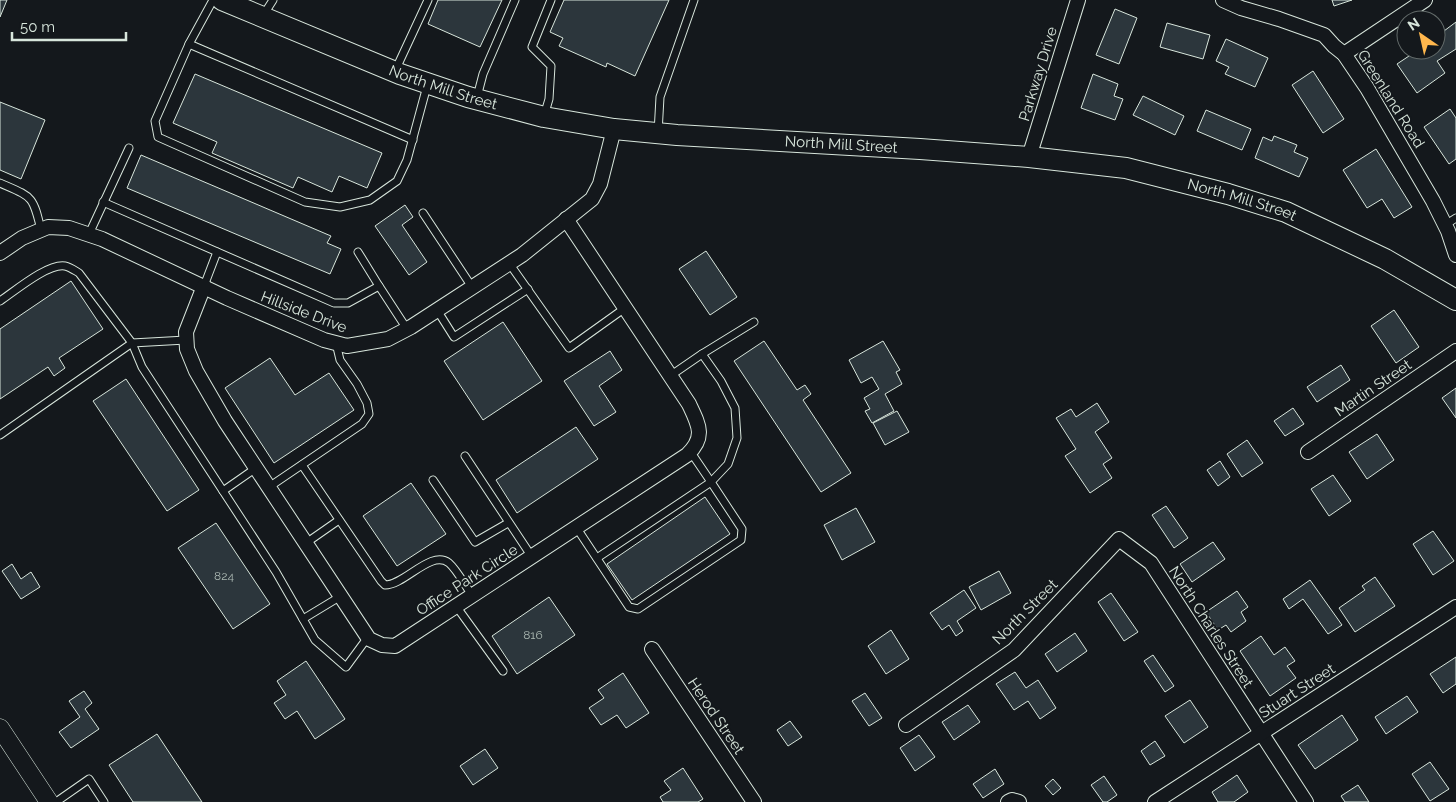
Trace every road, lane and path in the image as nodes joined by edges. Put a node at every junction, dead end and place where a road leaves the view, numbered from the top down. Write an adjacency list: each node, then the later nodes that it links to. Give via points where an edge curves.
1 (213, 0): 11 (lane)
2 (222, 0): 10 (main road, North Mill Street)
3 (428, 0): 13 (lane)
4 (515, 0): 15 (lane, via 482,74)
5 (552, 0): 16 (lane, via 532,47 551,66 549,100)
6 (694, 0): 18 (lane, via 660,97)
7 (1078, 0): 21 (street, Parkway Drive)
8 (1222, 0): 12 (street, Greenland Road, via 1324,35)
9 (1425, 0): 12 (street)
10 (268, 8): 13 (main road, North Mill Street)
11 (189, 44): 19 (lane); 19 (lane, via 154,121 158,137 305,202 340,207 370,200 397,181)
12 (1344, 54): 26 (street, Greenland Road, via 1434,201)
13 (395, 72): 14 (main road, North Mill Street)
14 (428, 83): 15 (main road, North Mill Street); 19 (lane)
15 (477, 99): 16 (main road, North Mill Street)
16 (544, 117): 17 (main road, North Mill Street)
17 (614, 129): 18 (main road, North Mill Street); 25 (street, Hillside Drive, via 600,184 592,199)
18 (658, 133): 21 (main road, North Mill Street)
19 (413, 140)
20 (129, 148): 23 (lane)
21 (1028, 157): 38 (main road, North Mill Street, via 1126,168 1286,212)
22 (0, 183): 27 (lane, via 26,194 33,202)
23 (104, 202): 28 (lane); 29 (lane)
24 (423, 213): 36 (lane)
25 (566, 219): 33 (street, Hillside Drive); 40 (street)
26 (1451, 222): 32 (street, Greenland Road)
27 (41, 230): 28 (street, Hillside Drive, via 69,228); 31 (street, Hillside Drive)
28 (89, 234): 34 (street, Hillside Drive)
29 (216, 252): 34 (lane); 35 (lane, via 334,303 348,303)
30 (358, 252): 35 (lane)
31 (0, 253)
32 (1456, 255)
33 (509, 263): 36 (street, Hillside Drive); 37 (lane)
34 (204, 286): 44 (street, via 186,332); 46 (street, Hillside Drive)
35 (380, 286): 43 (lane)
36 (472, 287): 41 (street, Hillside Drive)
37 (528, 289): 40 (lane, via 569,348); 41 (lane, via 454,337)
38 (1455, 295)
39 (0, 301): 45 (lane, via 56,266 71,267)
40 (625, 308): 49 (street)
41 (437, 310): 43 (street, Hillside Drive)
42 (754, 322): 48 (lane)
43 (406, 329): 46 (street, Hillside Drive, via 388,339 346,346)
44 (186, 340): 45 (lane); 55 (street, via 196,371)
45 (132, 343): 50 (lane); 59 (lane, via 142,367)
46 (336, 343): 54 (lane, via 340,360 367,403 368,414 362,424)
47 (1456, 351): 52 (street, Martin Street)
48 (702, 354): 49 (lane); 57 (lane, via 721,380 735,408 737,438 728,464)
49 (670, 376): 51 (street, via 700,428 696,445)
50 (0, 435)
51 (690, 452): 57 (lane); 62 (street, Office Park Circle)
52 (1308, 452)
53 (465, 456): 61 (lane)
54 (302, 465): 58 (lane); 60 (lane)
55 (256, 468): 58 (street); 59 (lane)
56 (433, 480): 61 (lane, via 475,542)
57 (711, 482): 66 (lane); 66 (lane, via 742,528 741,540 638,609 629,607)
58 (269, 487): 63 (street)
59 (222, 491): 71 (lane)
60 (339, 520): 63 (lane); 67 (lane, via 385,585 399,582 432,560 440,559 448,563)
61 (508, 523): 65 (lane)
62 (576, 527): 65 (street, Office Park Circle); 66 (lane)
63 (306, 543): 68 (street)
64 (1110, 548): 75 (street, North Street, via 1014,650); 77 (street, North Charles Street, via 1119,539 1151,563)
65 (532, 557): 67 (street, Office Park Circle)
66 (597, 558)
67 (472, 595): 69 (street, Office Park Circle)
68 (341, 596): 71 (lane); 72 (street)
69 (456, 606): 72 (street, Office Park Circle, via 395,646 382,645); 74 (lane)
70 (1456, 608): 77 (street, Stuart Street)
71 (303, 619): 72 (lane, via 315,640 346,667)
72 (368, 637)
73 (652, 649): 81 (street, Herod Street)
74 (503, 671)
75 (906, 725)
76 (0, 728): 78 (street)
77 (1260, 733): 84 (street, Stuart Street); 85 (street, North Charles Street)
78 (49, 802)
79 (56, 802): 80 (lane, via 89,779)
80 (104, 802)
81 (754, 802)
82 (1008, 802): 83 (street)
83 (1019, 802)
84 (1155, 802)
85 (1306, 802)

